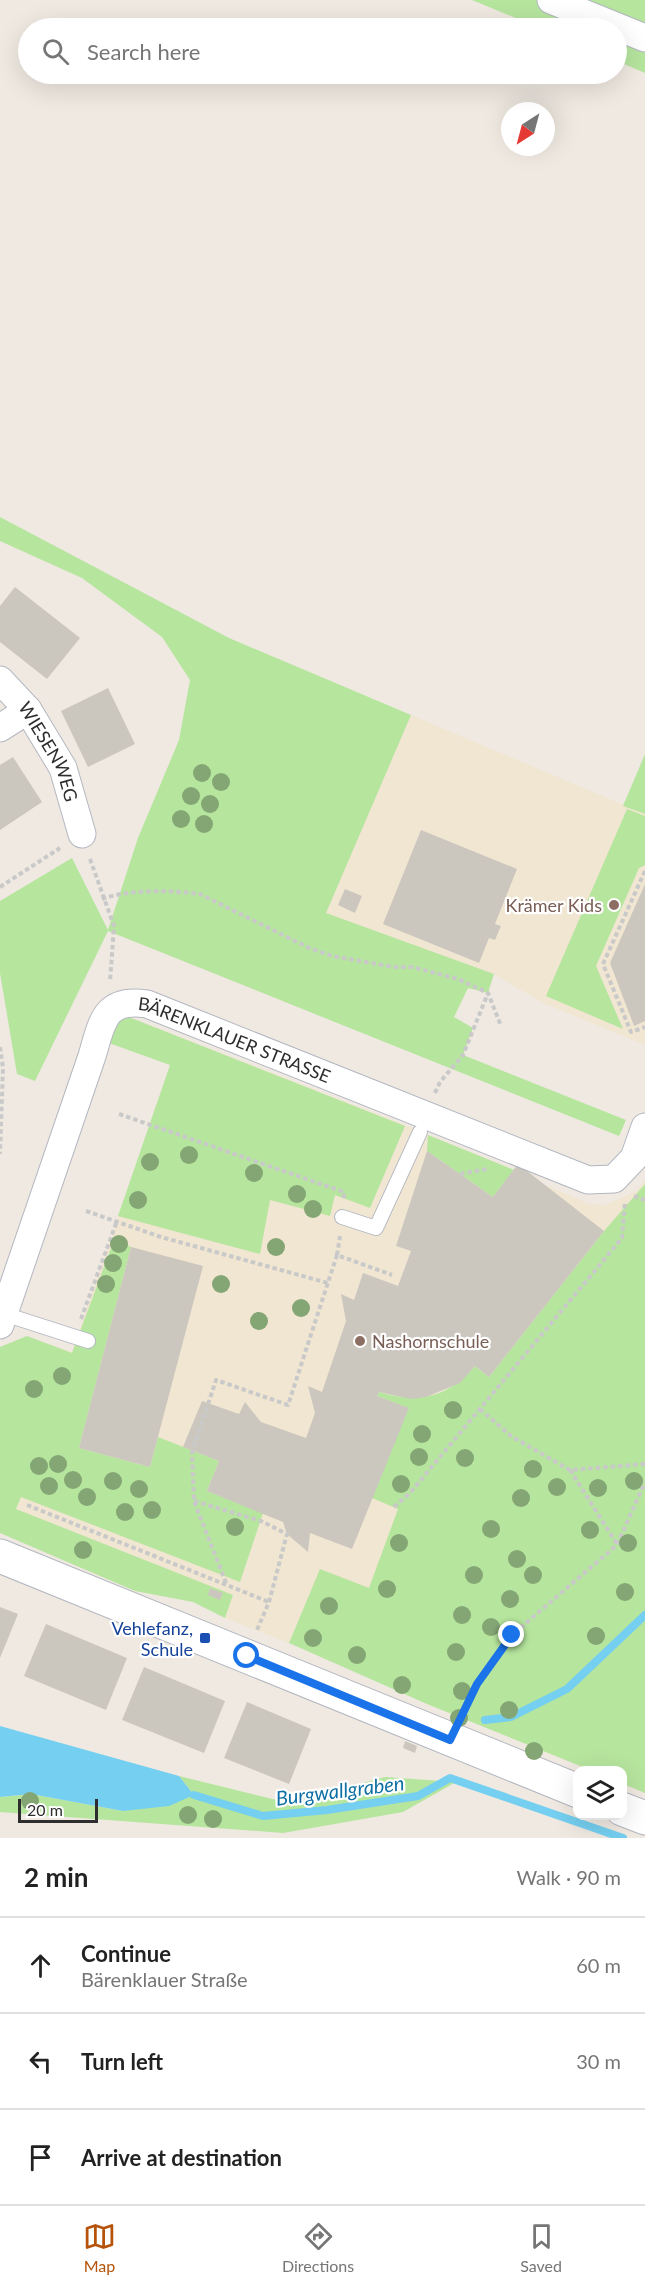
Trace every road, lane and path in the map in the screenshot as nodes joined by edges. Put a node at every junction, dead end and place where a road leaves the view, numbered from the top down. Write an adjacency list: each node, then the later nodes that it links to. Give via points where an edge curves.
1 (551, 0): 2 (street)
2 (596, 18)
3 (627, 31): 4 (street)
4 (645, 38)
5 (0, 680): 6 (street, WIESENWEG)
6 (28, 710): 7 (street); 8 (street, WIESENWEG, via 63,768)
7 (0, 728)
8 (82, 834): 10 (path)
9 (645, 871): 14 (path, via 603,964 631,1032)
10 (0, 887)
11 (102, 898): 12 (path, via 145,892 200,894 332,956 412,967 458,979)
12 (488, 993): 13 (path); 17 (path, via 463,1054 440,1082)
13 (501, 1026)
14 (645, 1027)
15 (0, 1047): 19 (path)
16 (119, 1114): 22 (path, via 344,1192)
17 (424, 1124): 18 (street, BÄRENKLAUER STRASSE, via 588,1180 614,1179 634,1158); 22 (lane, via 376,1228); 27 (street, BÄRENKLAUER STRASSE, via 147,1004 119,1004 110,1009 102,1022)
18 (645, 1127)
19 (0, 1154)
20 (626, 1193): 30 (path, via 622,1238)
21 (86, 1211): 23 (path)
22 (342, 1217): 24 (path)
23 (117, 1221): 26 (path); 28 (path)
24 (337, 1255): 25 (path); 26 (path)
25 (392, 1275)
26 (328, 1283): 34 (path, via 288,1405 216,1380 192,1453)
27 (2, 1320): 28 (lane)
28 (74, 1336): 29 (lane)
29 (88, 1341)
30 (480, 1409): 32 (path, via 511,1436); 36 (path)
31 (645, 1464): 32 (path)
32 (570, 1470): 37 (path)
33 (645, 1482): 37 (path)
34 (194, 1501): 39 (path); 40 (path, via 261,1521 287,1534)
35 (27, 1505): 39 (path)
36 (394, 1507)
37 (617, 1545): 42 (path, via 512,1635 477,1684)
38 (0, 1556): 41 (street)
39 (226, 1583): 40 (path)
40 (269, 1602): 41 (path)
41 (247, 1656): 42 (street)
42 (450, 1740): 43 (street)
43 (573, 1789)
44 (627, 1811): 45 (street)
45 (645, 1818)

